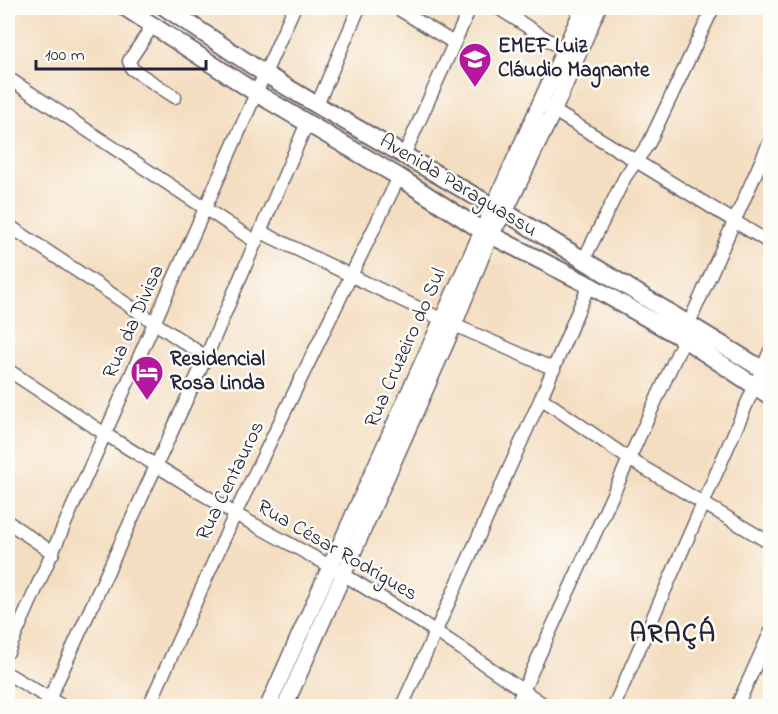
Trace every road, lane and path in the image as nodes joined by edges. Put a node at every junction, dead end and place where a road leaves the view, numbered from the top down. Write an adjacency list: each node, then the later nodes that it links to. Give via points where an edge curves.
1 (126, 8): 11 (main road, Avenida Paraguassu)
2 (166, 8): 14 (main road, Avenida Paraguassu)
3 (294, 8): 14 (street, Rua da Divisa)
4 (359, 8): 18 (street)
5 (397, 8): 12 (street)
6 (470, 8): 12 (street)
7 (498, 8): 13 (street)
8 (584, 8): 13 (street, Rua Cruzeiro do Sul)
9 (598, 8): 19 (street, Rua Cruzeiro do Sul)
10 (713, 8): 23 (street, via 649,143)
11 (153, 25): 16 (main road, Avenida Paraguassu); 17 (street, via 129,65)
12 (454, 44): 22 (street)
13 (564, 50): 19 (street, Rua Cruzeiro do Sul)
14 (265, 74): 16 (street, Rua da Divisa); 18 (main road, Avenida Paraguassu)
15 (8, 78): 25 (street)
16 (256, 93): 20 (main road, Avenida Paraguassu); 25 (street, Rua da Divisa)
17 (175, 97)
18 (317, 105): 22 (main road, Avenida Paraguassu)
19 (548, 107): 23 (street); 26 (street, Rua Cruzeiro do Sul)
20 (307, 123): 24 (main road, Avenida Paraguassu); 30 (street)
21 (771, 141): 27 (street)
22 (404, 155): 26 (main road, Avenida Paraguassu)
23 (637, 160): 27 (street); 32 (street)
24 (399, 177): 29 (main road, Avenida Paraguassu); 33 (street, Rua Centauros)
25 (205, 209): 30 (street); 35 (street, Rua da Divisa)
26 (498, 209): 29 (street, Rua Cruzeiro do Sul); 32 (main road, Avenida Paraguassu)
27 (735, 220): 31 (street); 37 (street)
28 (8, 225): 35 (street)
29 (486, 233): 34 (main road, Avenida Paraguassu); 36 (street, Rua Cruzeiro do Sul)
30 (258, 237): 33 (street); 39 (street)
31 (771, 243)
32 (583, 261): 37 (main road, Avenida Paraguassu)
33 (351, 278): 36 (street); 51 (street, Rua Centauros)
34 (589, 285): 37 (main road, Avenida Paraguassu); 40 (street)
35 (155, 323): 39 (street); 46 (street, Rua da Divisa)
36 (448, 323): 40 (street); 48 (street, Rua Cruzeiro do Sul)
37 (686, 331): 42 (main road, Avenida Paraguassu); 43 (main road, Avenida Paraguassu); 47 (street)
38 (771, 351): 42 (street)
39 (206, 357): 49 (street)
40 (554, 369): 45 (street)
41 (8, 370): 46 (street, Rua César Rodrigues)
42 (766, 372): 43 (street)
43 (754, 386): 44 (main road, Avenida Paraguassu); 50 (street)
44 (771, 396)
45 (541, 398): 47 (street); 57 (street)
46 (105, 434): 49 (street, Rua César Rodrigues); 54 (street, Rua da Divisa)
47 (629, 459): 50 (street); 61 (street)
48 (386, 461): 55 (street, Rua Cruzeiro do Sul); 56 (street, Rua Cruzeiro do Sul)
49 (156, 465): 51 (street, Rua César Rodrigues); 62 (street)
50 (703, 502): 53 (street); 70 (street)
51 (235, 513): 55 (street, Rua César Rodrigues); 64 (street, Rua Centauros)
52 (8, 522): 54 (street)
53 (771, 543)
54 (53, 553): 59 (street, Rua da Divisa)
55 (330, 567): 56 (street, Rua César Rodrigues); 65 (street, Rua Cruzeiro do Sul)
56 (344, 575): 57 (street, Rua César Rodrigues); 66 (street, Rua Cruzeiro do Sul)
57 (435, 631): 61 (street, Rua César Rodrigues); 67 (street)
58 (771, 633): 71 (street)
59 (8, 652)
60 (8, 674): 62 (street)
61 (523, 692): 68 (street); 69 (street, Rua César Rodrigues)
62 (48, 703): 63 (street)
63 (62, 706)
64 (149, 706)
65 (268, 706)
66 (285, 706)
67 (402, 706)
68 (516, 706)
69 (546, 706)
70 (614, 706)
71 (737, 706)

